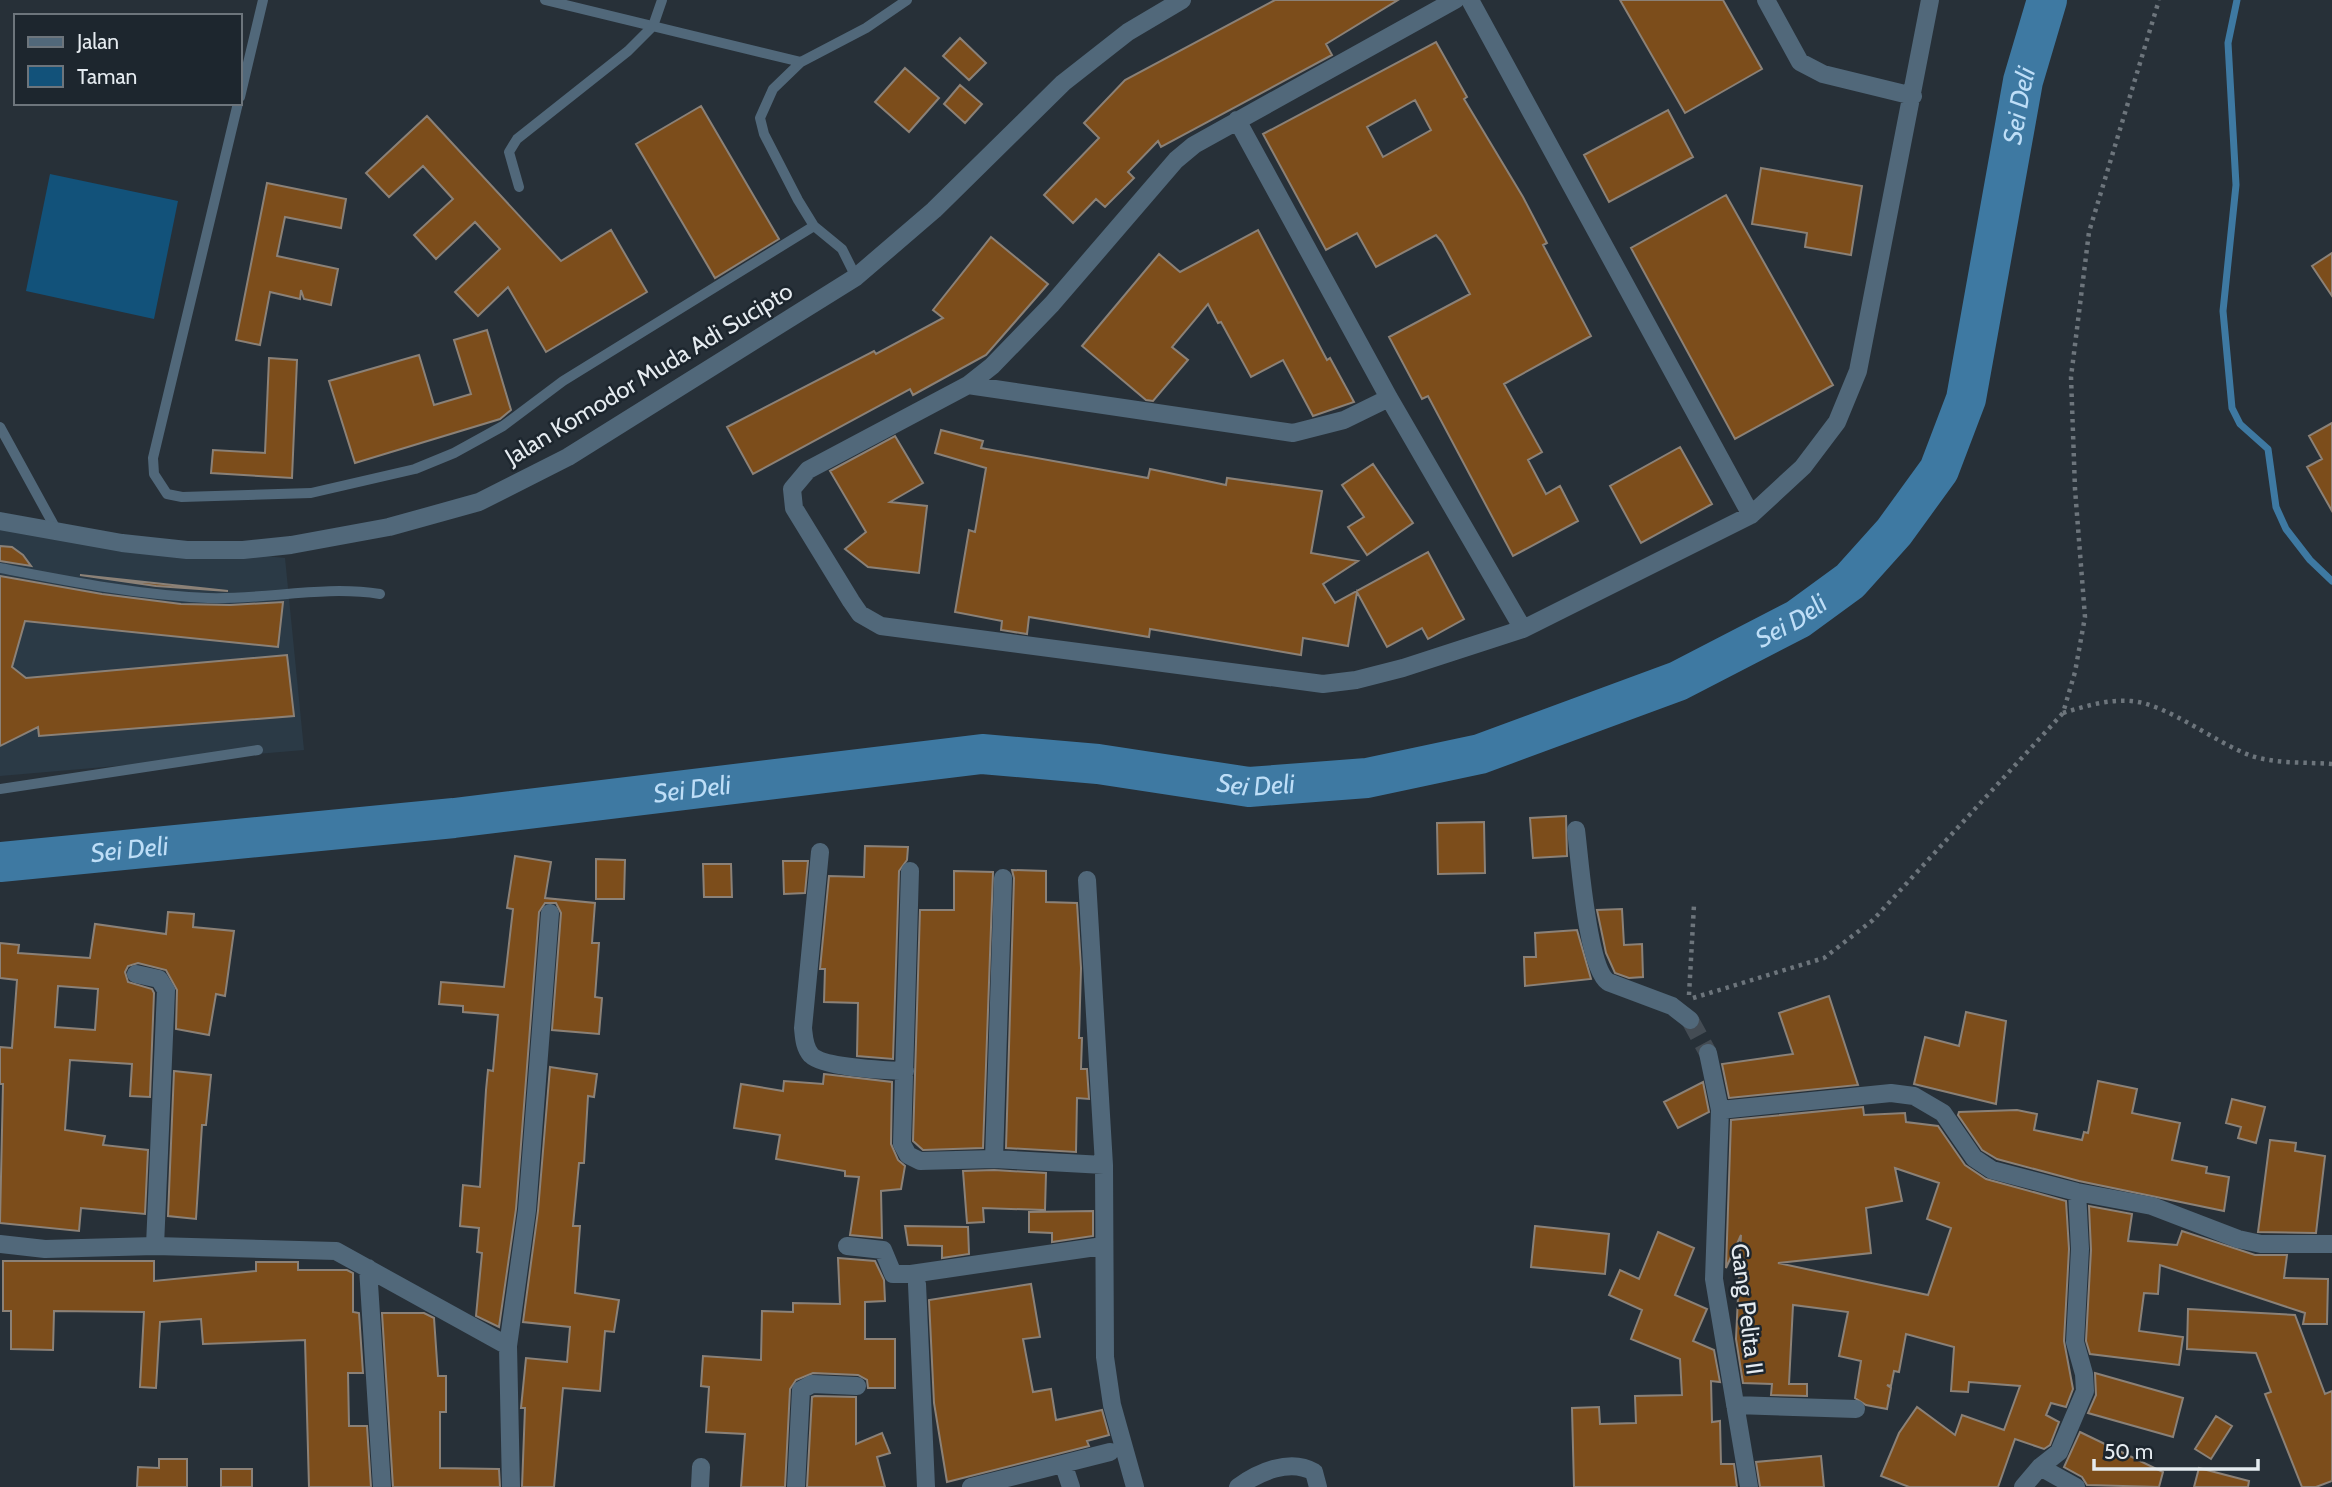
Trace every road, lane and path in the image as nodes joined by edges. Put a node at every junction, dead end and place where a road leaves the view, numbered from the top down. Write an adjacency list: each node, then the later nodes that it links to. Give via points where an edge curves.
1 (263, 0): 13 (lane)
2 (545, 0): 11 (lane)
3 (662, 0): 11 (lane)
4 (907, 0): 12 (lane, via 866,28)
5 (1182, 0): 19 (street, Jalan Komodor Muda Adi Sucipto, via 1128,32 1063,83 934,210)
6 (1455, 0): 16 (street)
7 (1471, 0): 23 (street)
8 (1766, 0): 14 (street, via 1800,62 1823,74)
9 (1930, 0): 14 (street)
10 (2158, 0): 29 (path, via 2090,232 2071,377 2085,617)
11 (653, 26): 12 (lane); 17 (lane, via 517,139 509,152)
12 (800, 62): 18 (lane, via 773,89 760,118 764,134)
13 (242, 89)
14 (1913, 96): 23 (street, via 1858,370 1837,422 1803,467)
15 (238, 105): 18 (lane, via 153,458 154,474 167,494 311,493 425,465 503,426 563,381)
16 (1237, 120): 20 (street, via 1176,160 1052,304); 21 (street)
17 (519, 187)
18 (814, 226): 19 (lane, via 842,249)
19 (856, 277): 25 (street, Jalan Komodor Muda Adi Sucipto, via 568,457 479,502 435,516 243,550 187,550)
20 (968, 385): 21 (street, via 1293,433 1344,420); 28 (street, via 821,461 792,489 794,508 850,601 872,622 1323,684 1403,668)
21 (1389, 398): 28 (street)
22 (0, 427): 25 (lane)
23 (1751, 515): 28 (street)
24 (0, 521): 25 (street, Jalan Komodor Muda Adi Sucipto)
25 (57, 531)
26 (0, 568): 27 (lane, via 209,598 329,591)
27 (380, 594)
28 (1523, 629)
29 (2063, 713): 31 (path, via 2093,704 2133,701 2186,720 2220,744 2256,758); 41 (path, via 1873,920 1824,958)
30 (258, 750): 32 (lane)
31 (2332, 764)
32 (0, 789)
33 (1576, 830): 41 (street, via 1597,969 1605,981)
34 (820, 852): 43 (street, via 803,1028 807,1048 824,1060)
35 (910, 871): 43 (street)
36 (1003, 878): 45 (street)
37 (1087, 880): 46 (street)
38 (1694, 905): 41 (path)
39 (550, 913): 55 (street, via 527,1210)
40 (136, 974): 50 (street, via 159,979 166,990)
41 (1688, 1011)
42 (1707, 1053): 44 (street, Gang Pelita II)
43 (905, 1071): 45 (street, via 902,1144 908,1156 920,1161)
44 (1720, 1110): 47 (street, via 1891,1093 1914,1096 1943,1113 1974,1158 1992,1170); 57 (street, Gang Pelita II, via 1714,1279)
45 (993, 1159): 46 (street)
46 (1104, 1165): 52 (street)
47 (2077, 1192): 49 (street, via 2152,1206 2261,1244); 61 (street, via 2080,1249 2075,1342 2085,1391 2059,1452)
48 (0, 1244): 50 (street, via 45,1249)
49 (2332, 1244)
50 (155, 1246): 53 (street, via 321,1249)
51 (846, 1246): 52 (street, via 883,1250 893,1274)
52 (1103, 1246): 59 (street, via 1107,1376)
53 (368, 1268): 55 (street); 63 (street)
54 (917, 1284): 67 (street)
55 (508, 1346): 64 (street)
56 (857, 1386): 66 (street, via 812,1384 801,1390)
57 (1735, 1405): 58 (street); 73 (street, Gang Pelita II)
58 (1856, 1409)
59 (1117, 1452): 60 (street); 70 (street)
60 (1065, 1466): 68 (street); 69 (street)
61 (2040, 1467): 74 (street); 75 (street)
62 (701, 1468): 65 (street)
63 (382, 1487)
64 (511, 1487)
65 (699, 1487)
66 (796, 1487)
67 (926, 1487)
68 (971, 1487)
69 (1072, 1487)
70 (1135, 1487)
71 (1238, 1487): 72 (street, via 1285,1466 1314,1472)
72 (1318, 1487)
73 (1749, 1487)
74 (2023, 1487)
75 (2076, 1487)

